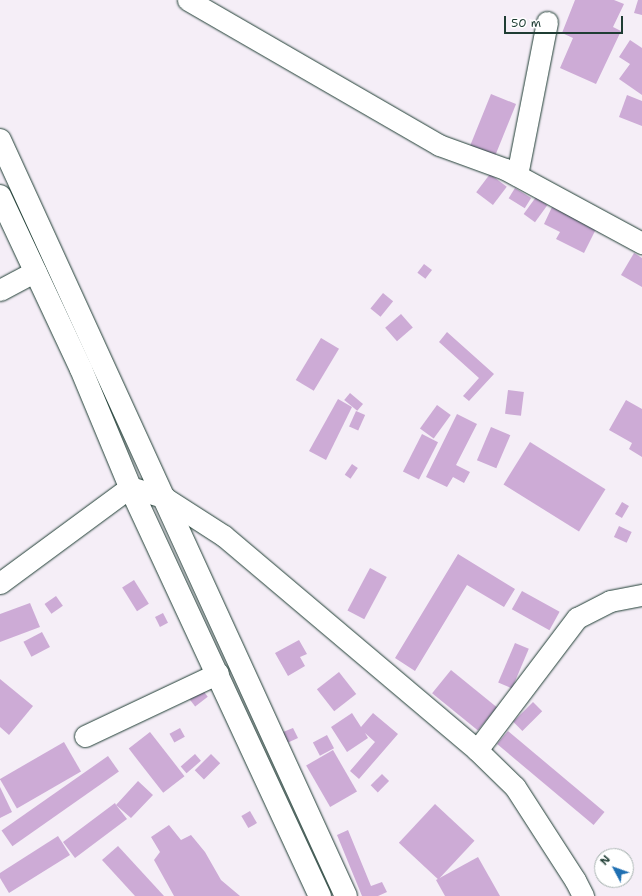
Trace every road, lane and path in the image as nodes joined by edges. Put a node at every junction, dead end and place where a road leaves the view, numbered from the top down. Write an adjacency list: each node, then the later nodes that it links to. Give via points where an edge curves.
1 (188, 0): 4 (street, via 439,145)
2 (547, 22): 4 (street)
3 (0, 140): 10 (main road)
4 (517, 175): 6 (street)
5 (0, 196): 7 (main road)
6 (642, 243)
7 (35, 271): 8 (street); 9 (main road, via 81,368)
8 (0, 290)
9 (130, 487): 10 (street); 11 (street); 13 (main road)
10 (165, 498): 15 (street, via 224,536); 17 (main road)
11 (0, 583)
12 (642, 595): 15 (street, via 610,601 577,618)
13 (218, 673): 14 (street); 16 (main road)
14 (85, 736)
15 (477, 750): 18 (street, via 515,787)
16 (320, 896)
17 (346, 896)
18 (583, 896)

